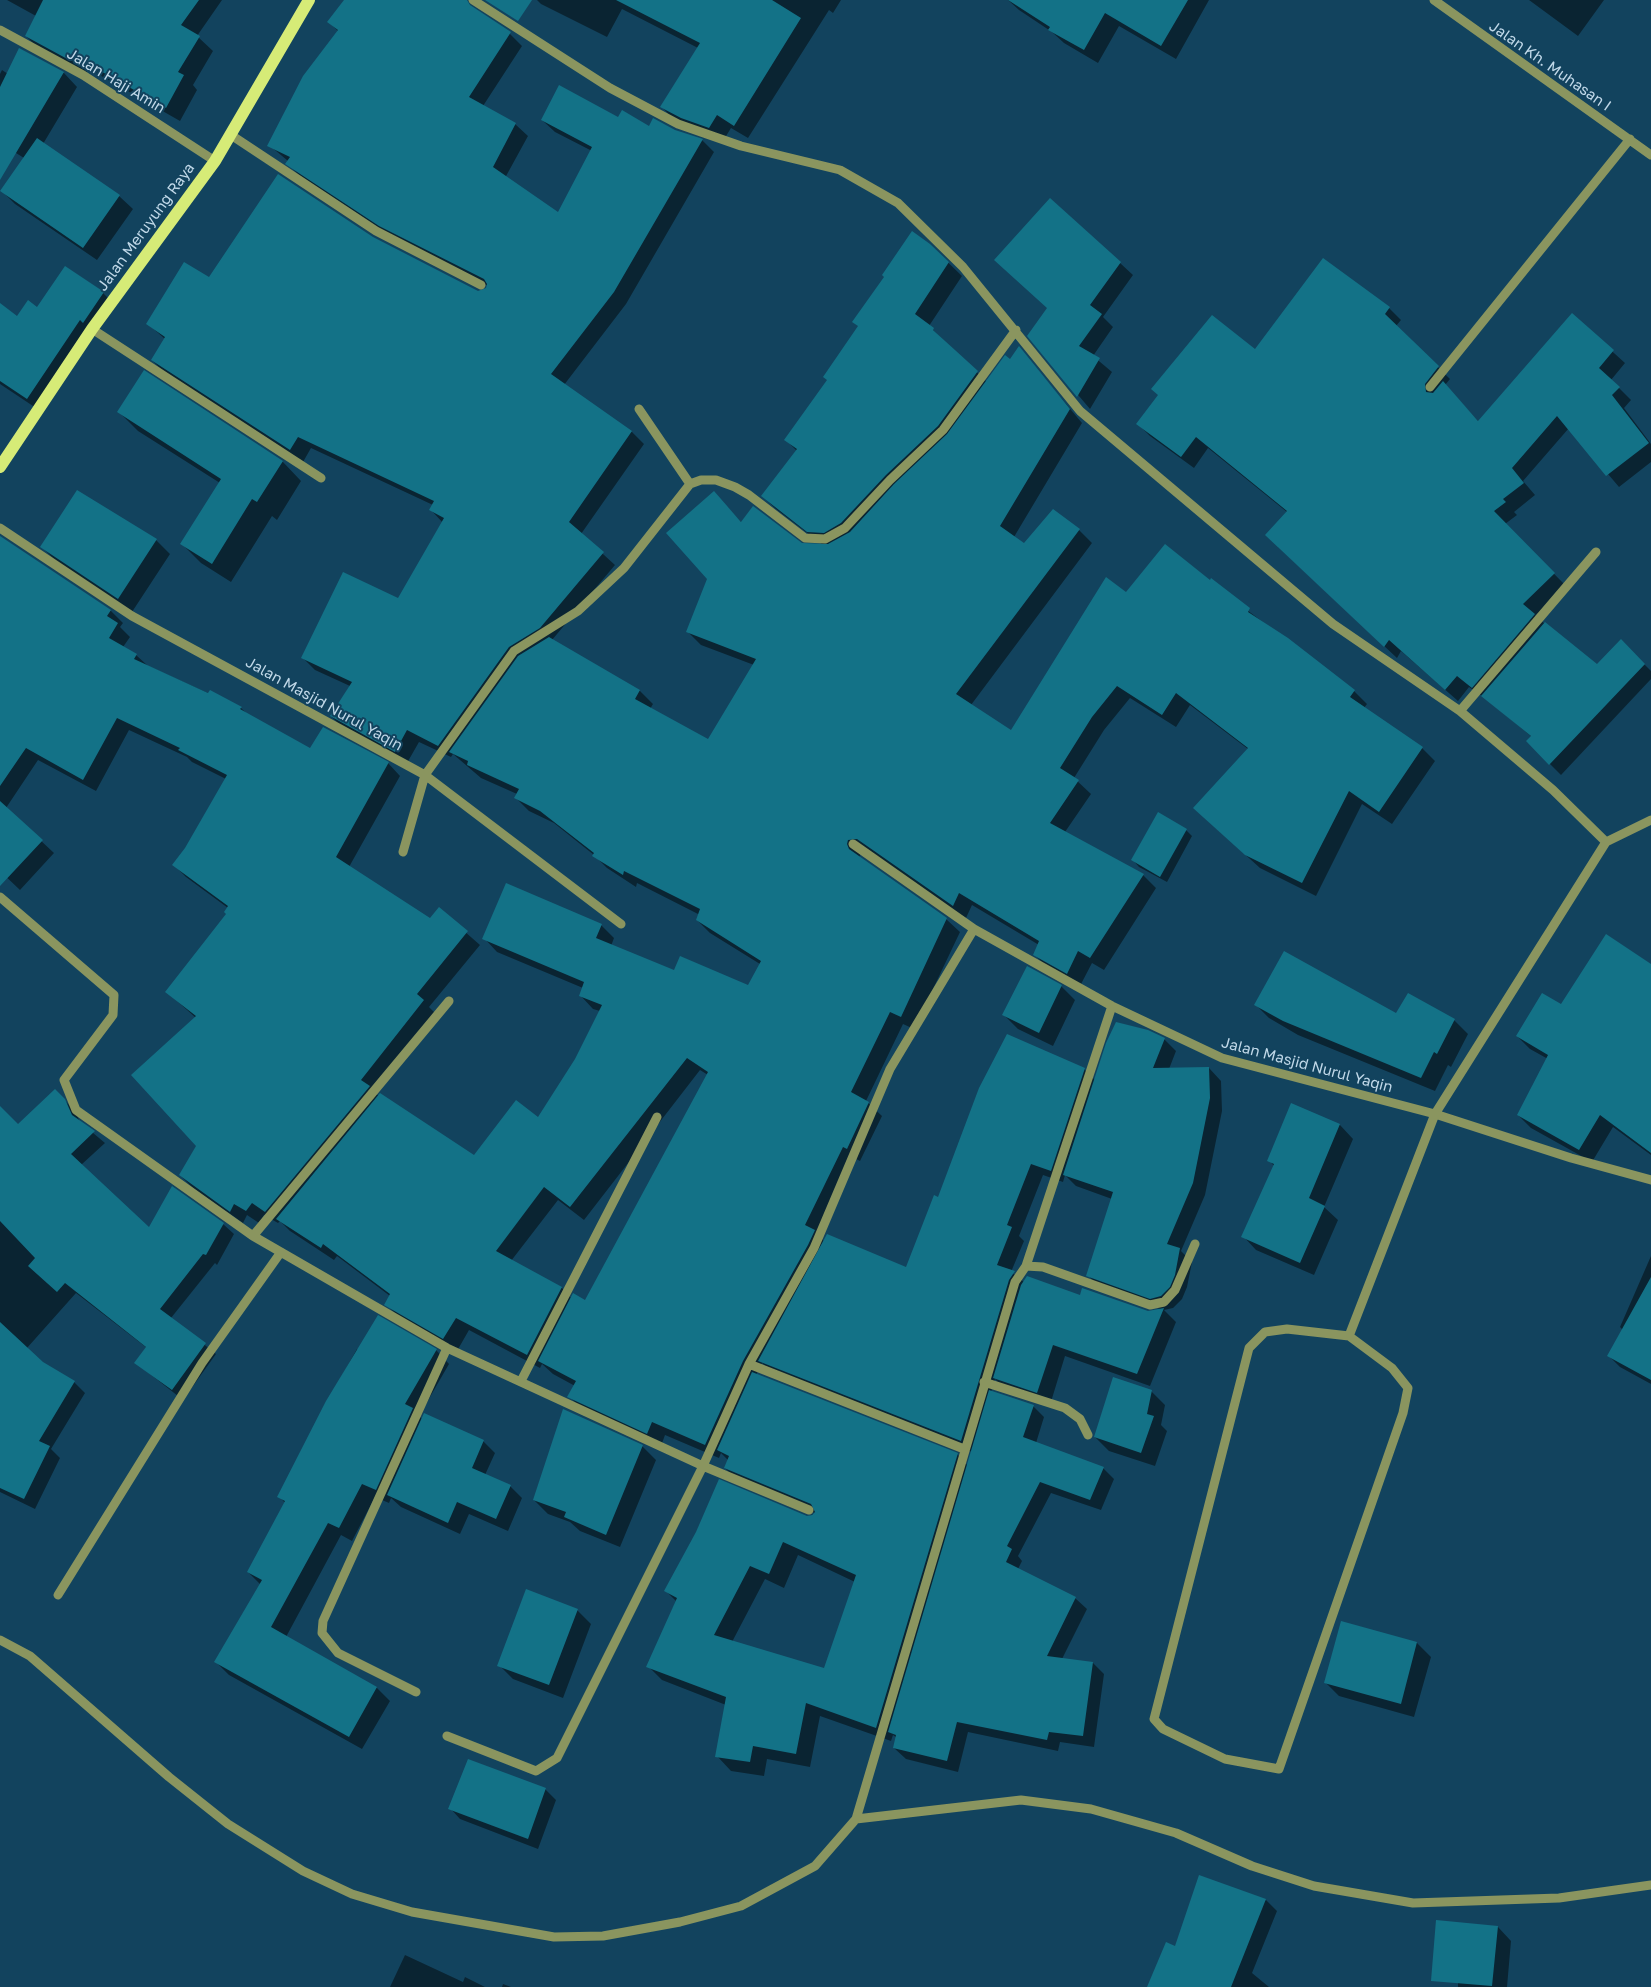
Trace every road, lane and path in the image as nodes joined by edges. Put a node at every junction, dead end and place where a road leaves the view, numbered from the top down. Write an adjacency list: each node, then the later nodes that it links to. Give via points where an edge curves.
1 (309, 0): 5 (main road, Jalan Meruyung Raya)
2 (473, 0): 11 (street, via 610,88 678,124 741,146 840,170 898,203 963,266)
3 (1434, 0): 6 (street, Jalan Kh. Muhasan I)
4 (0, 30): 8 (street, Jalan Haji Amin, via 83,75)
5 (231, 135): 8 (main road, Jalan Meruyung Raya); 9 (street, via 369,227)
6 (1630, 140): 7 (street, Jalan Kh. Muhasan I); 12 (street)
7 (1651, 155)
8 (214, 161): 10 (main road, Jalan Meruyung Raya)
9 (481, 284)
10 (92, 329): 14 (main road, Jalan Meruyung Raya); 15 (street)
11 (1016, 330): 16 (street, via 943,430 845,528 825,539 805,538 735,487 716,480); 19 (street, via 1080,411 1334,624)
12 (1430, 387)
13 (639, 409): 16 (street)
14 (0, 467)
15 (321, 478)
16 (690, 484): 20 (street, via 624,568 578,611 514,652)
17 (0, 528): 20 (street, Jalan Masjid Nurul Yaqin, via 132,616)
18 (1596, 552): 19 (street)
19 (1460, 711): 22 (street, via 1553,790)
20 (425, 775): 24 (street); 26 (street, Jalan Masjid Nurul Yaqin)
21 (1651, 820): 22 (street)
22 (1606, 842): 30 (street)
23 (853, 844): 27 (street, Jalan Masjid Nurul Yaqin)
24 (403, 852)
25 (0, 897): 33 (street, via 114,995 113,1015 64,1080 76,1110)
26 (622, 924)
27 (974, 929): 29 (street, Jalan Masjid Nurul Yaqin); 39 (street, via 890,1069 814,1248)
28 (449, 1001): 33 (street)
29 (1112, 1006): 30 (street, Jalan Masjid Nurul Yaqin, via 1222,1058); 36 (street)
30 (1435, 1114): 32 (street, Jalan Masjid Nurul Yaqin); 37 (street)
31 (656, 1117): 40 (street)
32 (1651, 1180)
33 (253, 1236): 35 (street)
34 (1195, 1244): 36 (street, via 1175,1290 1164,1302 1150,1305 1043,1266)
35 (281, 1252): 38 (street); 46 (street, via 202,1363)
36 (1026, 1266): 41 (street, via 1015,1282)
37 (1349, 1336): 37 (street, via 1392,1368 1408,1388 1403,1413 1279,1769 1225,1759 1163,1729 1154,1719 1249,1348 1265,1332 1287,1329)
38 (447, 1348): 40 (street); 48 (street, via 323,1622 322,1633 338,1653)
39 (749, 1364): 43 (street); 44 (street)
40 (521, 1381): 44 (street)
41 (984, 1382): 42 (street, via 1065,1408 1080,1419); 43 (street)
42 (1088, 1434)
43 (964, 1449): 50 (street)
44 (702, 1466): 45 (street); 49 (street, via 557,1758 536,1771)
45 (809, 1510)
46 (58, 1595)
47 (0, 1640): 50 (street, via 30,1656 228,1824 304,1871 352,1894 412,1912 554,1936 603,1936 680,1922 741,1906 816,1866)
48 (416, 1692)
49 (447, 1736)
50 (856, 1819): 51 (street, via 1021,1800 1091,1809 1176,1833 1252,1866 1314,1886 1413,1903 1559,1898)
51 (1651, 1885)

